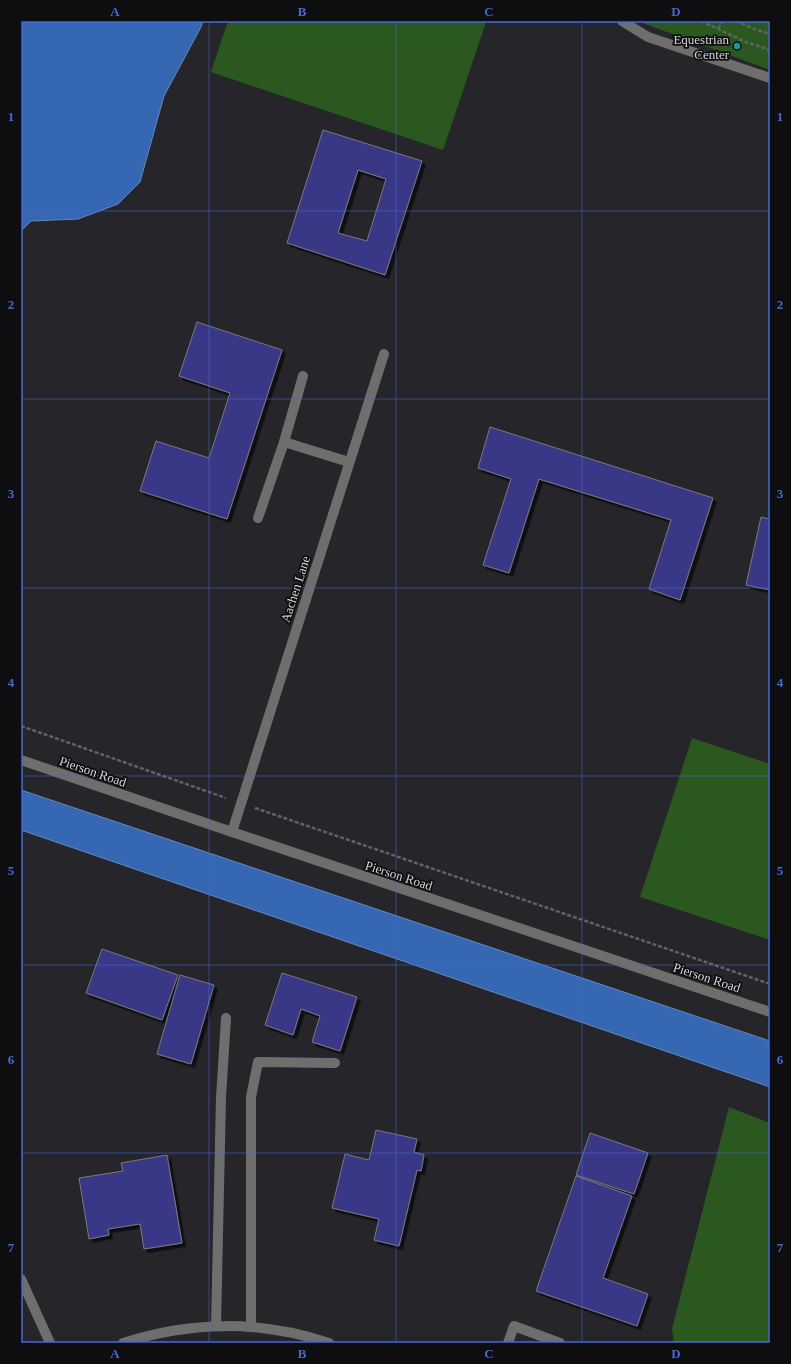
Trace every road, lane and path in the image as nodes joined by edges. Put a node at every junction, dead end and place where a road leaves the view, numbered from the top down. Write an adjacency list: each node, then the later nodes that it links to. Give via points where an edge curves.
1 (622, 21): 8 (street, via 648,37)
2 (701, 21): 5 (path)
3 (722, 21): 5 (path)
4 (736, 21): 6 (path)
5 (718, 29): 7 (path)
6 (770, 34)
7 (770, 50)
8 (770, 78)
9 (384, 354): 12 (street, Aachen Lane)
10 (303, 376): 11 (street)
11 (284, 442): 12 (street); 13 (street)
12 (350, 462): 16 (street, Aachen Lane)
13 (258, 518)
14 (21, 726): 16 (path)
15 (21, 760): 17 (street, Pierson Road)
16 (241, 803): 17 (street, Aachen Lane); 18 (path)
17 (232, 832): 19 (street, Pierson Road)
18 (770, 984)
19 (770, 1012)
20 (226, 1018): 23 (street, via 221,1097)
21 (335, 1063): 24 (street, via 258,1062 251,1097)
22 (21, 1279): 25 (street)
23 (216, 1326): 24 (street); 26 (street, via 171,1330)
24 (251, 1327): 27 (street, via 305,1335)
25 (50, 1343)
26 (123, 1343)
27 (329, 1343)
28 (508, 1343): 29 (street, via 514,1326)
29 (560, 1343)

